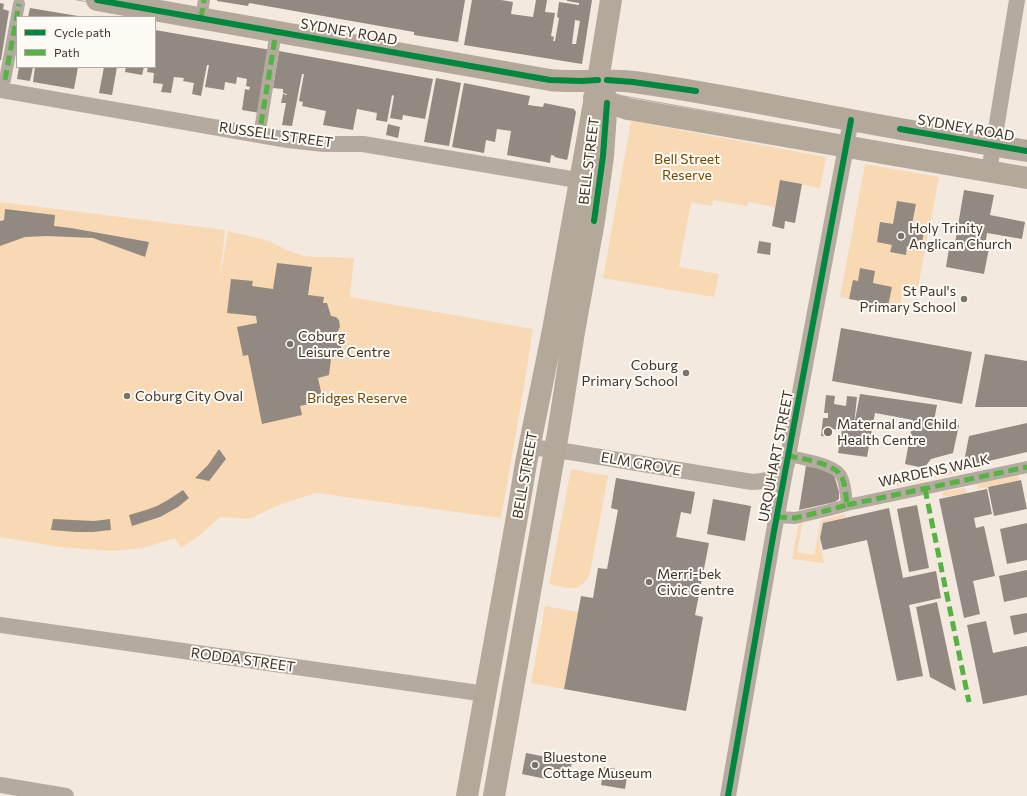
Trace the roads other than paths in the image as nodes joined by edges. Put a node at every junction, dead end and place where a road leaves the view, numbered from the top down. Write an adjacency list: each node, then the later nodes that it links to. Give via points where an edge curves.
1 (97, 0): 5 (highway, SYDNEY ROAD)
2 (611, 0): 10 (highway, BELL STREET)
3 (1017, 0): 13 (street)
4 (19, 4): 6 (street)
5 (203, 9): 8 (highway, SYDNEY ROAD)
6 (17, 16)
7 (16, 19): 9 (street)
8 (276, 32): 10 (highway, SYDNEY ROAD); 12 (street)
9 (3, 85): 18 (street, RUSSELL STREET, via 288,140 324,144 364,144)
10 (602, 91): 11 (highway, SYDNEY ROAD, via 633,82); 14 (highway, SYDNEY ROAD, via 628,109); 18 (highway, BELL STREET)
11 (851, 120): 13 (highway, SYDNEY ROAD); 14 (street, URQUHART STREET)
12 (261, 124)
13 (993, 145): 15 (highway, SYDNEY ROAD); 16 (street)
14 (846, 147): 16 (highway, SYDNEY ROAD); 22 (street, URQUHART STREET)
15 (1027, 151)
16 (989, 172): 17 (highway, SYDNEY ROAD)
17 (1027, 178)
18 (590, 182): 19 (highway, BELL STREET)
19 (563, 331): 20 (highway, BELL STREET); 21 (highway, BELL STREET)
20 (530, 447): 21 (street, ELM GROVE); 28 (highway, BELL STREET)
21 (555, 450): 24 (street, ELM GROVE); 32 (highway, BELL STREET)
22 (788, 460): 24 (street, ELM GROVE, via 779,474 767,481); 25 (street, via 831,466 841,474); 26 (street, URQUHART STREET)
23 (1027, 466): 25 (street, WARDENS WALK)
24 (752, 482): 26 (street, ELM GROVE, via 769,492)
25 (847, 504): 26 (street, WARDENS WALK, via 795,518)
26 (777, 517): 33 (street, URQUHART STREET)
27 (0, 625): 28 (street, RODDA STREET)
28 (486, 694): 31 (highway, BELL STREET)
29 (0, 785): 30 (street)
30 (66, 796)
31 (467, 796)
32 (494, 796)
33 (728, 796)

